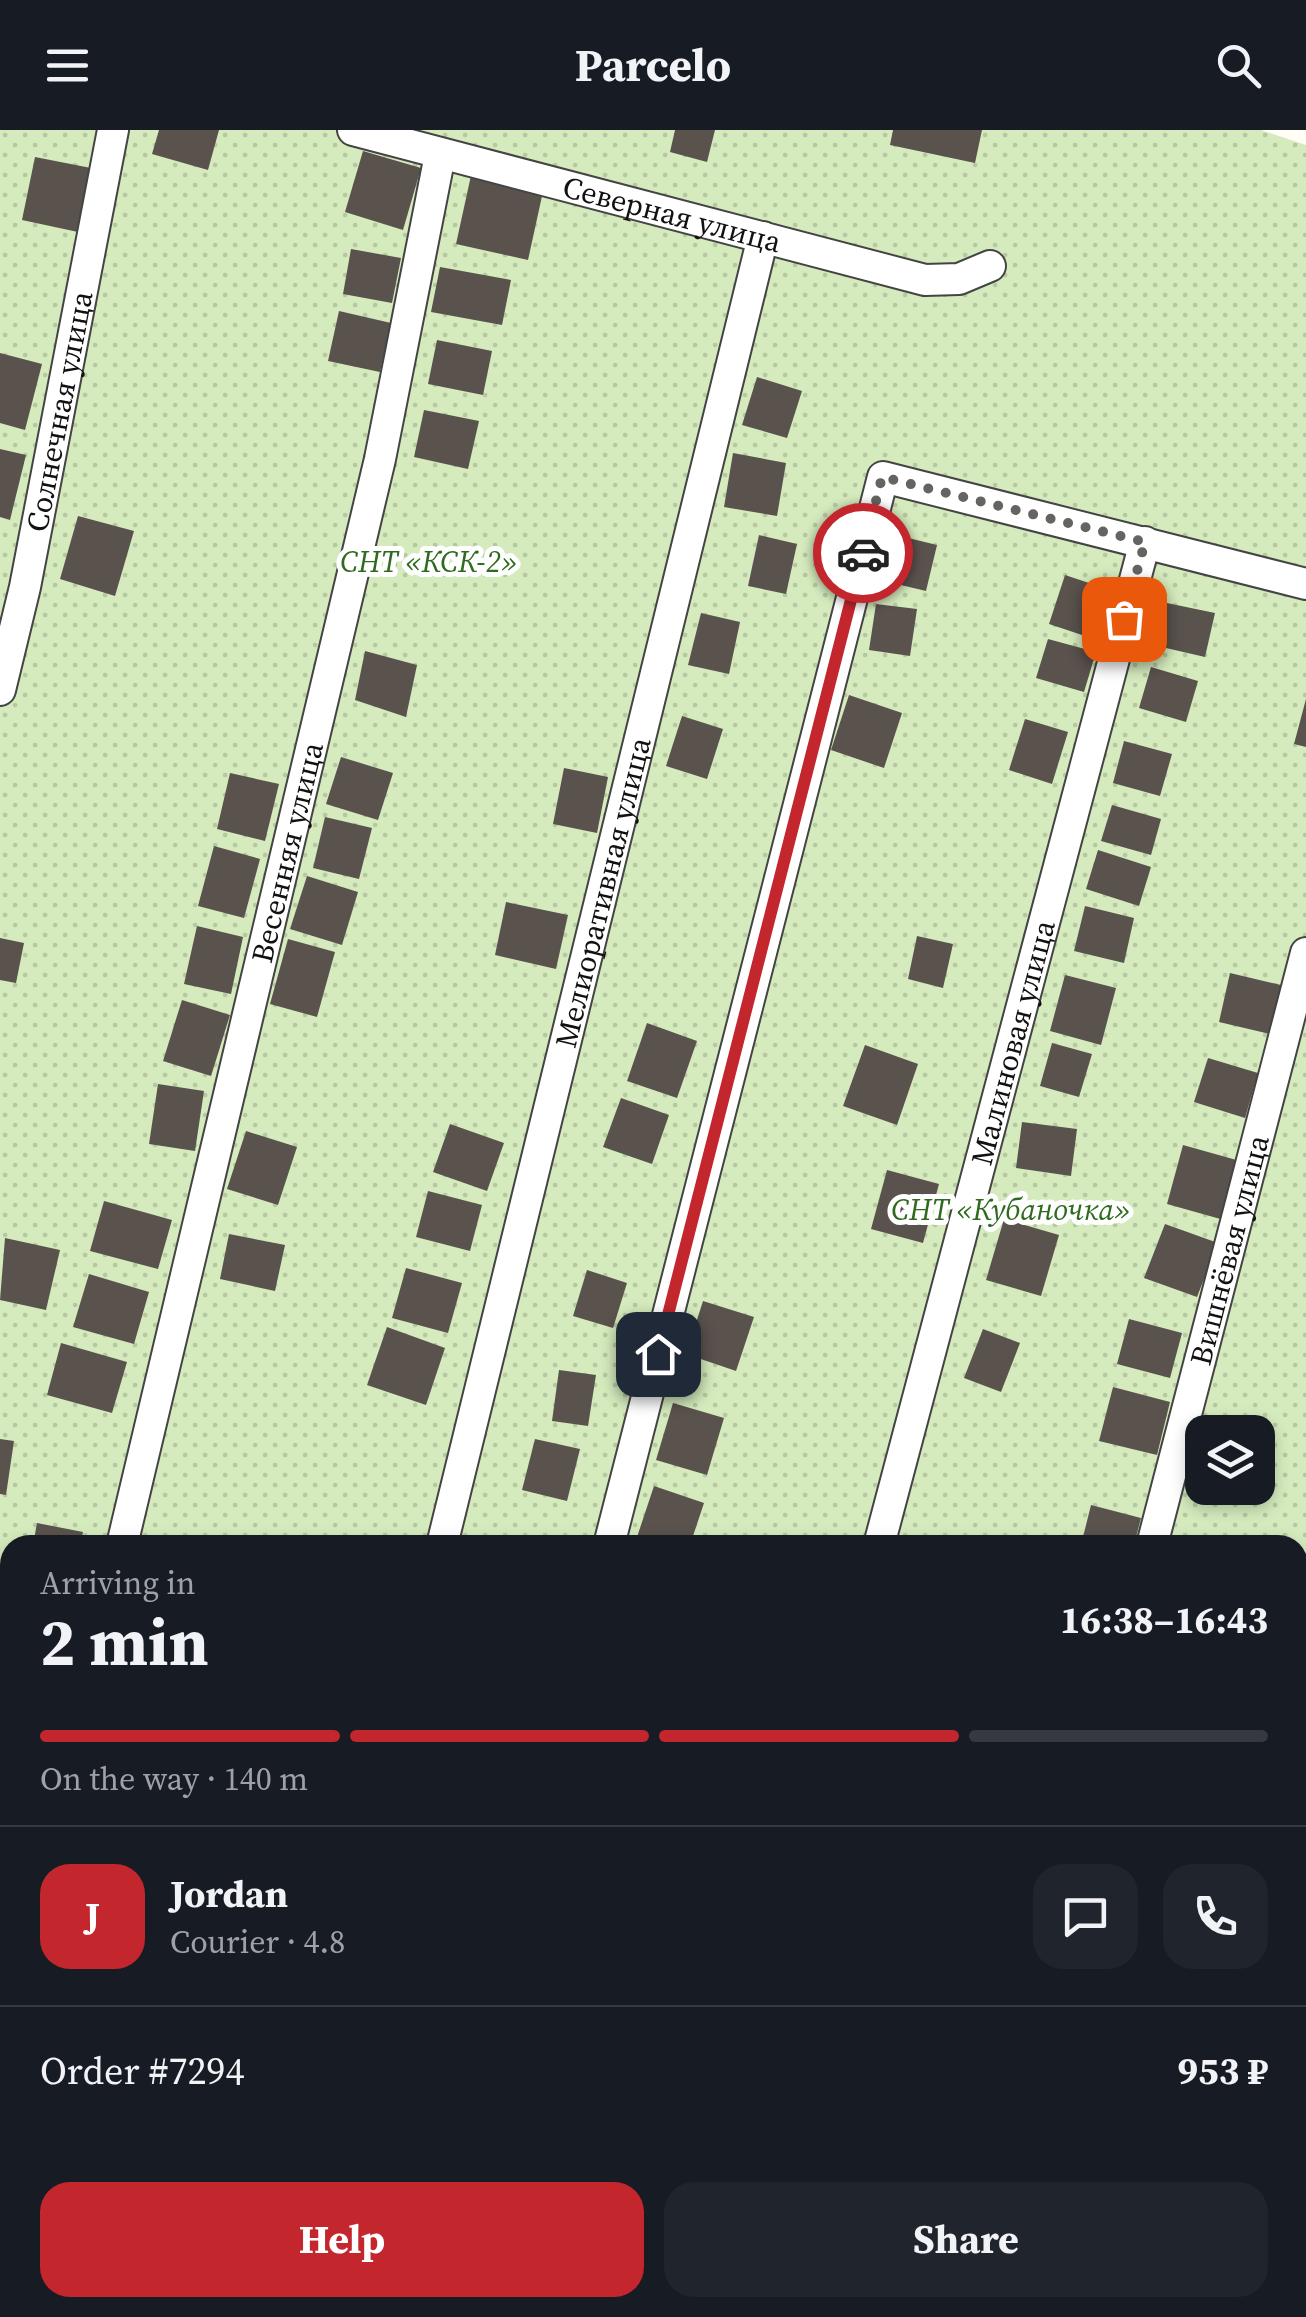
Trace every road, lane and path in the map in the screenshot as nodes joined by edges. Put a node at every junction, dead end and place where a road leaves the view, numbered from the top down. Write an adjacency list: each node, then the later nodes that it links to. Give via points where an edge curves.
1 (113, 130): 8 (street, Солнечная улица, via 26,587)
2 (353, 130): 3 (street, Северная улица)
3 (440, 156): 4 (street, Северная улица); 10 (street, Весенняя улица, via 380,459)
4 (763, 237): 5 (street, Северная улица, via 924,280 959,279); 11 (street, Мелиоративная улица)
5 (990, 266)
6 (1145, 542): 7 (street); 12 (street, via 882,477); 13 (street, Малиновая улица)
7 (1306, 584)
8 (0, 690)
9 (1306, 953): 14 (street, Вишнёвая улица)
10 (124, 1535)
11 (444, 1535)
12 (612, 1535)
13 (883, 1535)
14 (1155, 1535)

